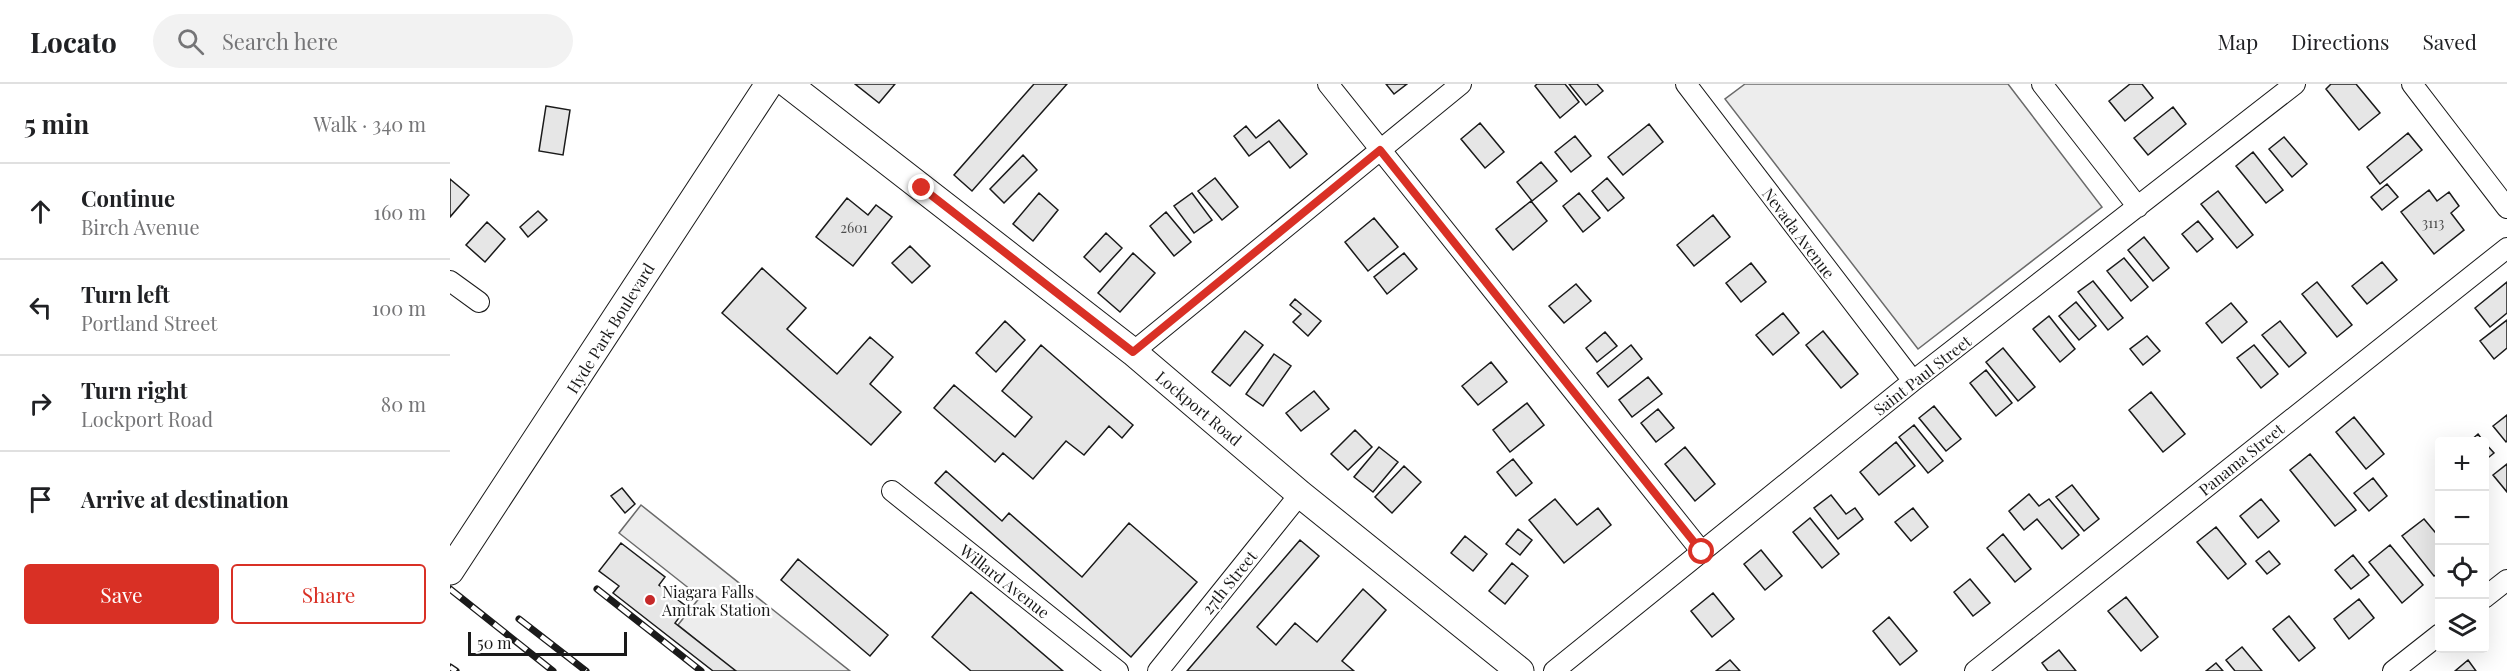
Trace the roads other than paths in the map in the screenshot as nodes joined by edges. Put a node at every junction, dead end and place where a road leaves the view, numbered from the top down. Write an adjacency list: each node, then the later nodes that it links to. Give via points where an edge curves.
1 (769, 84): 20 (street, Hyde Park Boulevard)
2 (788, 84): 15 (street, Lockport Road)
3 (1328, 84): 9 (street)
4 (1461, 84): 9 (street)
5 (1686, 84): 16 (street, Nevada Avenue)
6 (2042, 84): 10 (street)
7 (2295, 84): 10 (street, Saint Paul Street)
8 (2412, 84): 11 (street)
9 (1380, 150): 15 (street); 19 (street)
10 (2138, 207): 16 (street, Saint Paul Street)
11 (2507, 208)
12 (2507, 248): 28 (street, Panama Street)
13 (450, 281): 14 (street)
14 (478, 302)
15 (1133, 352): 18 (street, Lockport Road)
16 (1913, 381): 19 (street, Saint Paul Street)
17 (892, 491): 24 (street, Willard Avenue)
18 (1300, 494): 25 (street, 27th Street); 26 (street, Lockport Road)
19 (1702, 552): 27 (street, Saint Paul Street)
20 (450, 572)
21 (2507, 580): 22 (street)
22 (2489, 594)
23 (2435, 637): 29 (street)
24 (1118, 671)
25 (1158, 671)
26 (1520, 671)
27 (1554, 671)
28 (1975, 671)
29 (2393, 671)

